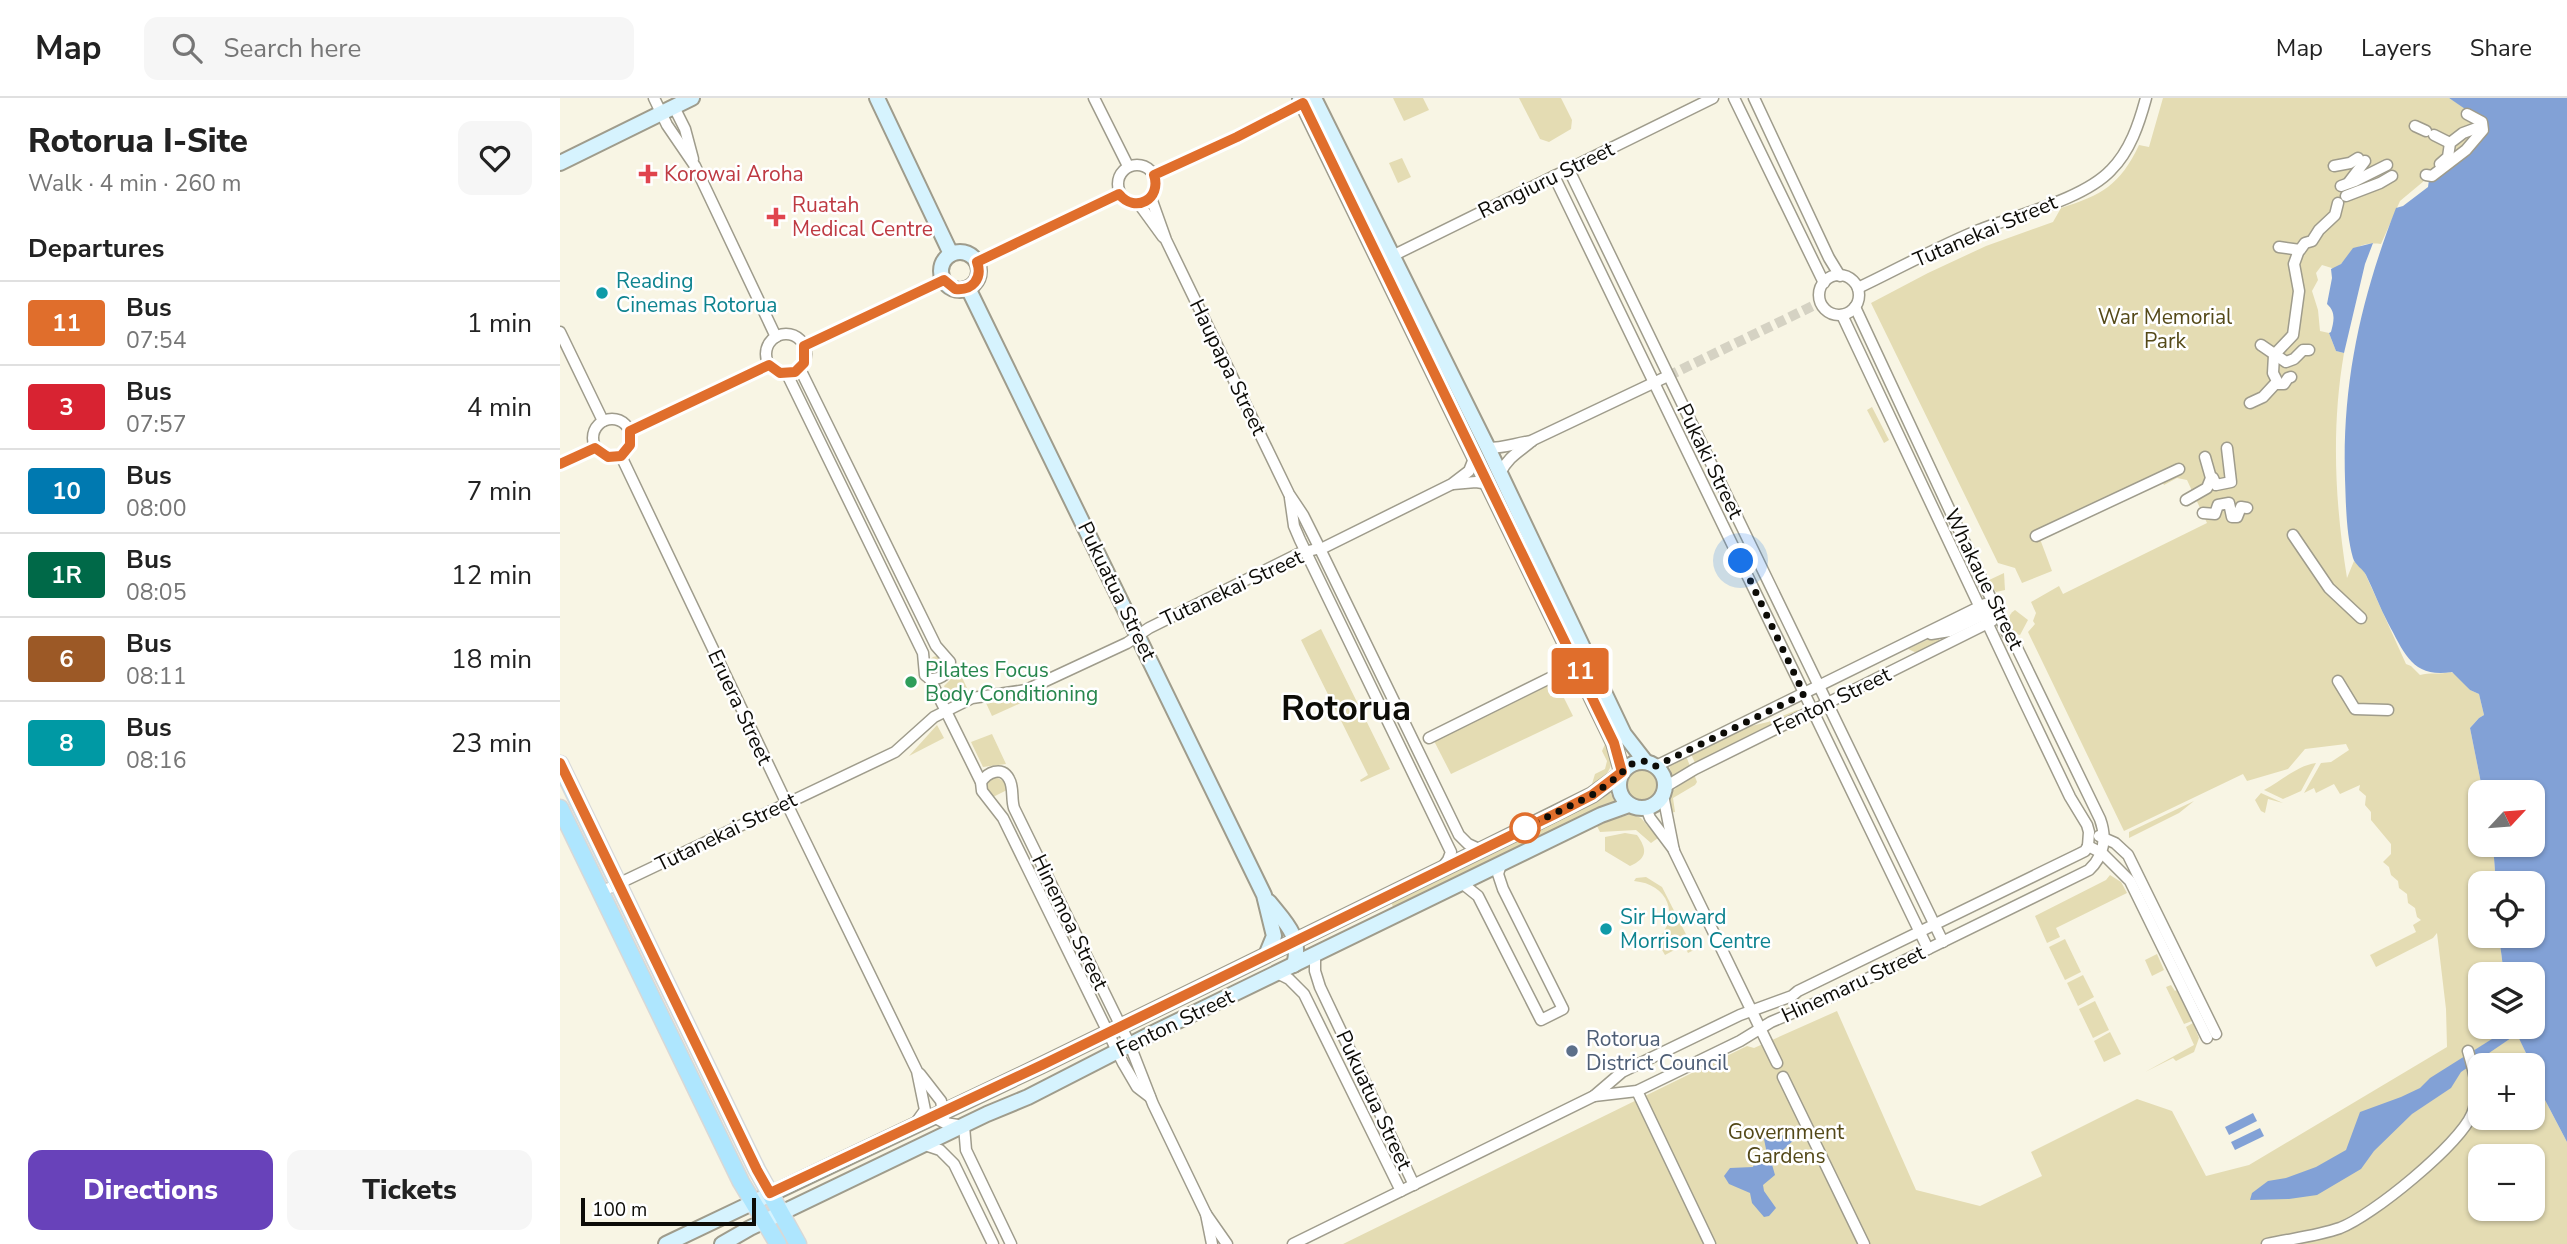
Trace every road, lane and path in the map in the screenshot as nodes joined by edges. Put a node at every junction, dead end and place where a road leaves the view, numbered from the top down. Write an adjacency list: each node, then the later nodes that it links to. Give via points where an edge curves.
1 (654, 98): 9 (street)
2 (877, 98): 29 (main road)
3 (1094, 98): 16 (street)
4 (1713, 98): 18 (street, Rangiuru Street)
5 (1734, 98): 35 (street)
6 (1754, 98): 33 (street)
7 (2146, 98): 37 (street, Tutanekai Street, via 2123,156 2097,183 1979,230)
8 (1306, 100): 19 (street); 30 (main road); 32 (main road)
9 (680, 103): 14 (main road); 41 (street, via 695,166)
10 (2467, 114): 12 (street)
11 (2415, 126): 13 (street)
12 (2482, 126): 13 (street); 13 (street, via 2452,162 2421,178 2447,159)
13 (2450, 143)
14 (560, 163)
15 (2387, 165): 22 (street)
16 (1128, 166): 19 (street, via 1145,167); 23 (street, via 1118,178)
17 (2334, 166): 22 (street, via 2361,160)
18 (1568, 168): 20 (street, Rangiuru Street); 50 (street, Pukaki Street)
19 (1154, 175): 24 (street, via 1156,187)
20 (1553, 176): 30 (street, Rangiuru Street); 51 (street, Pukaki Street)
21 (2392, 176): 22 (street)
22 (2344, 192): 28 (street, via 2335,215)
23 (1119, 194): 25 (street); 31 (street)
24 (1151, 198): 25 (street); 26 (street, Haupapa Street)
25 (1139, 204): 26 (street, Haupapa Street)
26 (1166, 240): 69 (street, Haupapa Street)
27 (2279, 247): 28 (street)
28 (2299, 250): 45 (street, via 2294,264 2299,291 2293,335)
29 (951, 254): 31 (main road, via 966,252); 34 (main road, via 943,262)
30 (1394, 255): 32 (street, Rangiuru Street); 59 (main road)
31 (977, 262): 36 (main road, via 979,274)
32 (1380, 262): 59 (main road)
33 (1840, 276): 35 (street); 37 (street)
34 (944, 280): 36 (main road, via 955,289); 43 (street)
35 (1824, 282): 39 (street, via 1821,302 1829,313)
36 (968, 288): 80 (main road, Pukuatua Street)
37 (1857, 288): 38 (street)
38 (1855, 307): 39 (street); 77 (street, Whakaue Street)
39 (1842, 315): 78 (street, Whakaue Street)
40 (560, 332): 54 (street)
41 (776, 337): 43 (street, via 792,335); 47 (street, via 766,352)
42 (2261, 345): 45 (street)
43 (804, 346): 48 (street, via 806,357)
44 (2309, 351): 46 (street, via 2303,350)
45 (2274, 355): 46 (street, via 2286,362); 52 (street, via 2273,373)
46 (2294, 359): 52 (street, via 2287,368 2290,377 2284,384)
47 (769, 365): 49 (street); 55 (street)
48 (800, 369): 49 (street); 82 (street, via 936,646 950,662 944,675)
49 (787, 374): 82 (street, Hinemoa Street, via 923,653 925,675)
50 (1668, 376): 51 (street); 84 (street, Pukaki Street)
51 (1655, 382): 56 (street); 85 (street, Pukaki Street)
52 (2278, 383): 53 (street)
53 (2250, 403)
54 (603, 421): 55 (street, via 615,419); 58 (street, via 592,437)
55 (630, 431): 60 (street, via 630,445)
56 (1533, 440): 59 (street); 66 (street, via 1510,456)
57 (2227, 447): 65 (street)
58 (595, 448): 60 (street, via 608,457); 62 (street)
59 (1482, 451): 66 (main road); 68 (street, Tutanekai Street, via 1469,471)
60 (621, 456): 96 (street, Eruera Street)
61 (2205, 457): 67 (street)
62 (560, 464)
63 (2179, 469): 74 (street)
64 (2242, 471): 65 (street)
65 (2230, 473): 67 (street, via 2231,482 2216,485)
66 (1495, 478): 68 (street, Tutanekai Street); 91 (main road, via 1624,734); 93 (main road, via 1614,743)
67 (2211, 478): 70 (street, via 2207,488)
68 (1452, 484): 75 (street, Tutanekai Street)
69 (1289, 494): 75 (street, Haupapa Street); 76 (street, Haupapa Street, via 1294,526)
70 (2186, 500)
71 (2247, 508): 72 (street, via 2241,507 2238,517 2232,517 2230,503 2218,505 2216,514)
72 (2203, 513)
73 (2293, 535): 79 (street, via 2329,588)
74 (2036, 536)
75 (1320, 549): 76 (street, Tutanekai Street); 103 (street, Haupapa Street, via 1459,835)
76 (1306, 552): 80 (street, Tutanekai Street); 107 (street, Haupapa Street, via 1451,852)
77 (1995, 608): 78 (street, Fenton Street); 78 (street, Fenton Street); 101 (street, Whakaue Street, via 2085,788)
78 (1984, 615): 84 (street, Fenton Street, via 1921,635); 86 (street, Fenton Street); 100 (street, Whakaue Street)
79 (2361, 618)
80 (1138, 635): 88 (street, Tutanekai Street, via 1026,690 972,698); 111 (main road, Pukuatua Street)
81 (1562, 672): 90 (street)
82 (930, 679): 88 (street, Hinemoa Street)
83 (2338, 681): 87 (street, via 2357,710)
84 (1819, 686): 85 (street, Fenton Street); 86 (street, Pukaki Street)
85 (1804, 694): 89 (street, Pukaki Street); 91 (street, Fenton Street)
86 (1827, 704): 89 (street, Fenton Street); 112 (street, Pukaki Street)
87 (2388, 710)
88 (946, 711): 94 (street, Hinemoa Street); 96 (street, Tutanekai Street, via 895,752)
89 (1812, 711): 95 (street, Fenton Street, via 1695,769); 113 (street, Pukaki Street)
90 (1429, 737)
91 (1650, 763): 93 (main road, via 1628,765); 95 (main road, via 1661,772)
92 (560, 764): 108 (main road)
93 (1621, 773): 97 (main road, via 1618,788); 103 (main road, Fenton Street, via 1592,795)
94 (981, 782): 121 (street, Hinemoa Street); 121 (street, Hinemoa Street, via 996,771 1009,779 1014,808)
95 (1664, 791): 99 (main road); 104 (street)
96 (786, 802): 108 (street, Tutanekai Street); 125 (street, Eruera Street)
97 (1629, 805): 99 (main road); 106 (main road, Fenton Street)
98 (560, 808): 110 (main road)
99 (1646, 808): 104 (street)
100 (2089, 832): 101 (street); 102 (street)
101 (2103, 838): 105 (street, Whakaue Street); 105 (street, via 2128,855 2211,1036 2130,881)
102 (2088, 846): 105 (street); 112 (street, Hinemaru Street)
103 (1481, 850): 107 (main road, Fenton Street)
104 (1674, 851): 119 (street)
105 (2102, 853): 114 (street, Hinemaru Street, via 2089,870)
106 (1502, 864): 109 (main road, Fenton Street); 109 (street, via 1503,889 1563,1009 1541,1020 1478,896)
107 (1438, 871): 115 (main road, Fenton Street)
108 (618, 883): 110 (street, Tutanekai Street); 135 (main road)
109 (1463, 884): 117 (main road, Fenton Street)
110 (601, 892): 136 (main road)
111 (1264, 895): 115 (main road, Pukuatua Street); 115 (main road, Pukuatua Street)
112 (1935, 925): 113 (street, Hinemaru Street); 114 (street, Pukaki Street)
113 (1920, 932): 116 (street, Pukaki Street); 119 (street, Hinemaru Street, via 1792,996)
114 (1943, 942): 116 (street, Hinemaru Street)
115 (1289, 947): 117 (main road, Fenton Street); 118 (main road, Fenton Street); 121 (main road, Fenton Street, via 1267,953)
116 (1928, 949): 120 (street, Hinemaru Street)
117 (1315, 954): 133 (street, Pukuatua Street, via 1320,986)
118 (1277, 973): 122 (main road, Fenton Street); 134 (street, Pukuatua Street, via 1304,994)
119 (1752, 1010): 120 (street); 128 (street, Hinemaru Street, via 1622,1072)
120 (1761, 1028): 124 (street); 127 (street, Hinemaru Street)
121 (1114, 1029): 122 (street, Hinemoa Street); 129 (main road, Fenton Street)
122 (1124, 1048): 130 (main road, Fenton Street); 138 (street, Hinemoa Street, via 1137,1087 1150,1097)
123 (2468, 1051): 151 (street, via 2476,1090 2473,1111 2452,1143 2361,1218 2339,1228)
124 (1777, 1063)
125 (917, 1071): 129 (street, Eruera Street); 129 (street, Eruera Street, via 941,1101)
126 (1783, 1077): 150 (street)
127 (1637, 1091): 128 (street, Hinemaru Street); 149 (street)
128 (1594, 1097): 133 (street, Hinemaru Street)
129 (936, 1115): 130 (street); 131 (street, Eruera Street); 135 (main road, Fenton Street)
130 (964, 1126): 131 (main road, Fenton Street); 145 (street, via 966,1150)
131 (941, 1138): 132 (main road, Fenton Street)
132 (925, 1145): 137 (main road, Fenton Street); 144 (street, via 940,1150 954,1164)
133 (1414, 1185): 134 (street, Hinemaru Street)
134 (1401, 1191): 148 (street, Hinemaru Street)
135 (770, 1193): 136 (main road, Fenton Street); 137 (main road)
136 (753, 1201): 139 (main road); 140 (main road, Fenton Street)
137 (782, 1214): 139 (main road, Fenton Street); 143 (main road)
138 (1206, 1214): 146 (street, Hinemoa Street); 147 (street, Hinemoa Street)
139 (765, 1222): 141 (main road, Fenton Street); 142 (main road)
140 (666, 1244)
141 (722, 1244)
142 (778, 1244)
143 (798, 1244)
144 (993, 1244)
145 (1011, 1244)
146 (1212, 1244)
147 (1227, 1244)
148 (1293, 1244)
149 (1710, 1244)
150 (1864, 1244)
151 (2266, 1244)

